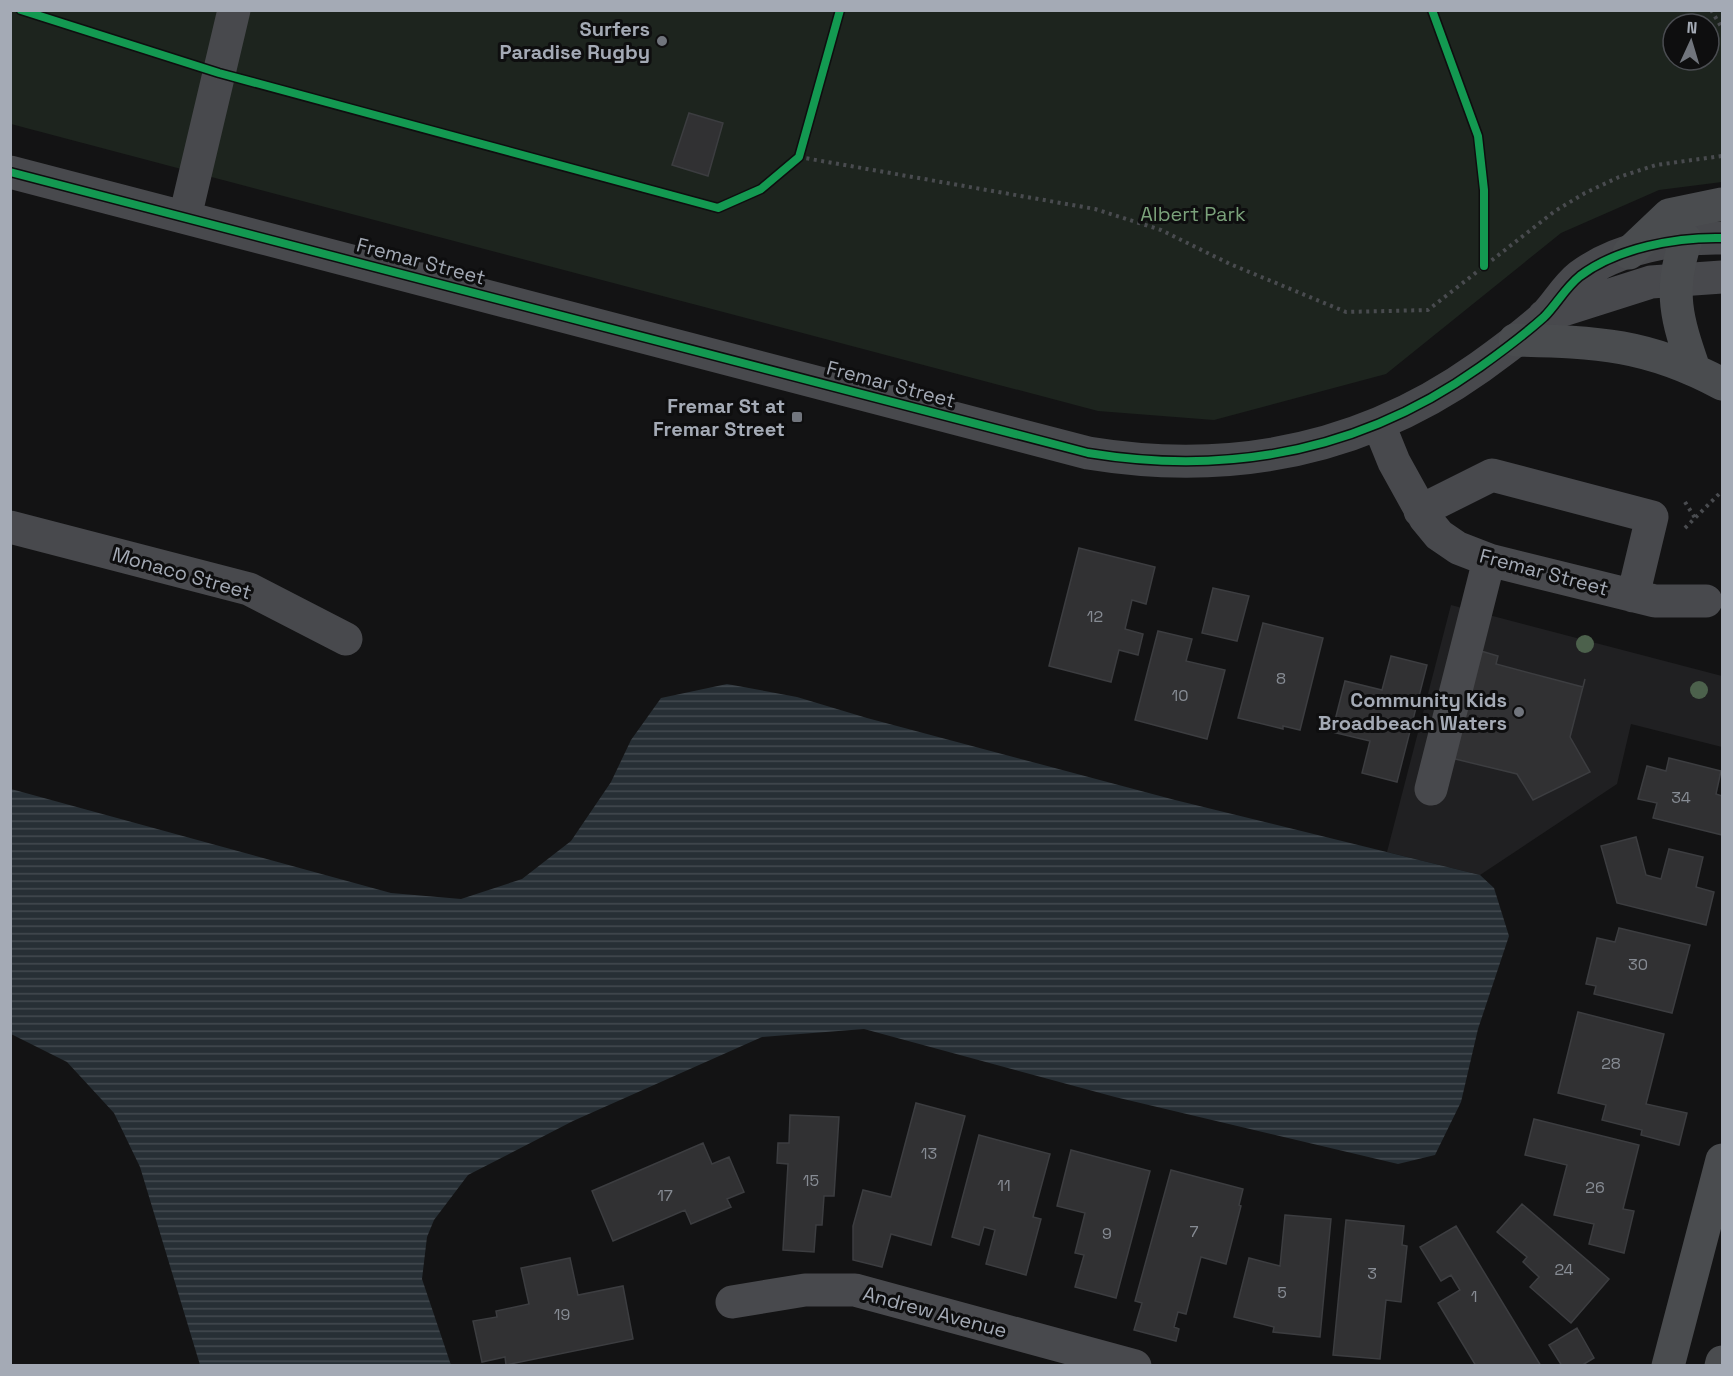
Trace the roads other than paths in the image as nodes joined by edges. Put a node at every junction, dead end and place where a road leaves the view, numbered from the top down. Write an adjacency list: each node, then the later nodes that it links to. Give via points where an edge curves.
1 (234, 10): 4 (street)
2 (10, 172): 4 (street, Fremar Street)
3 (1722, 204): 7 (main road, via 1669,215)
4 (185, 217): 14 (street, Fremar Street, via 1088,453 1160,462 1236,460 1309,447)
5 (1722, 238): 6 (street, Fremar Street)
6 (1686, 240): 7 (street, Fremar Street); 9 (main road)
7 (1629, 253): 10 (street, Fremar Street, via 1581,275)
8 (1722, 277): 9 (street, Fremar Street)
9 (1675, 279): 10 (street, Fremar Street, via 1621,290); 12 (main road, via 1678,321)
10 (1544, 316): 11 (street, Fremar Street)
11 (1515, 340): 12 (main road, via 1584,342 1641,350); 14 (street, Fremar Street, via 1447,389)
12 (1694, 369): 13 (main road)
13 (1722, 384)
14 (1379, 425): 15 (street, Fremar Street)
15 (1420, 511): 17 (street, Fremar Street, via 1439,535 1458,548); 18 (street, via 1492,475 1652,517)
16 (10, 527): 20 (street, Monaco Street, via 249,589)
17 (1490, 560): 18 (street, Fremar Street); 21 (street)
18 (1633, 596): 19 (street, Fremar Street, via 1655,601)
19 (1706, 601)
20 (346, 639)
21 (1431, 789)
22 (1722, 1160): 25 (main road)
23 (732, 1302): 24 (street, Andrew Avenue, via 806,1290 855,1290)
24 (1135, 1365)
25 (1668, 1365)

